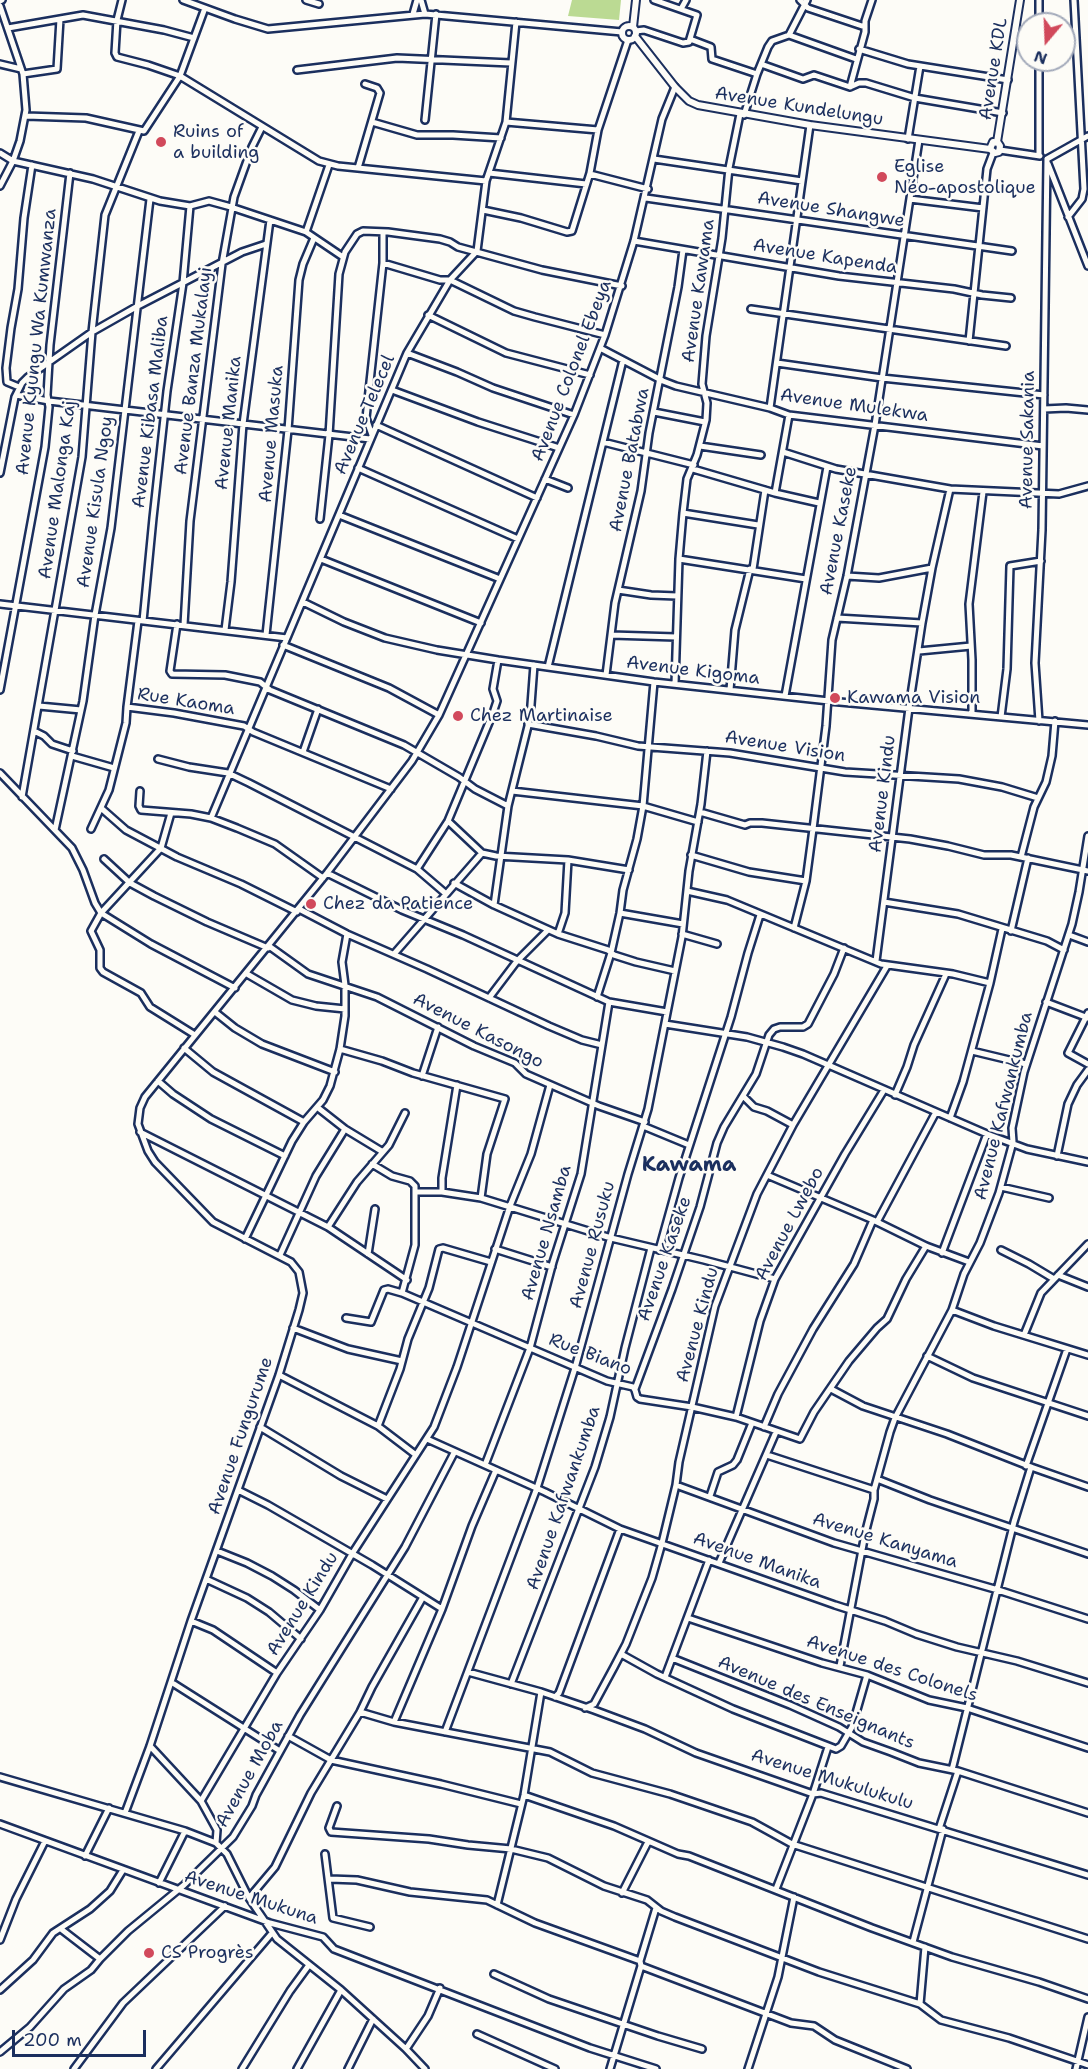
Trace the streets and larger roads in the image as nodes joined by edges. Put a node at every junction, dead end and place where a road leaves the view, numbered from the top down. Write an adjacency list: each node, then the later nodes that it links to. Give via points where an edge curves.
1 (123, 0): 21 (street)
2 (183, 0): 15 (street)
3 (306, 0): 13 (street)
4 (419, 0): 17 (street); 18 (street)
5 (636, 0): 25 (street)
6 (654, 0): 16 (street)
7 (686, 0): 16 (street)
8 (800, 0): 12 (street)
9 (872, 0): 23 (street)
10 (1020, 0): 43 (street, Avenue KDL)
11 (1074, 0): 62 (street)
12 (806, 3): 23 (street); 27 (street)
13 (319, 4)
14 (0, 6): 24 (street)
15 (205, 8): 17 (street, via 268,29); 28 (street)
16 (681, 9): 29 (street, via 697,15)
17 (413, 14): 18 (street)
18 (425, 14): 19 (street)
19 (436, 15): 22 (street); 32 (street)
20 (60, 19): 21 (street, via 83,15); 24 (street); 39 (street, via 57,69)
21 (117, 20): 28 (street); 42 (street, via 117,57)
22 (516, 22): 26 (street); 34 (street)
23 (865, 27): 31 (street)
24 (8, 28): 39 (street)
25 (634, 31): 26 (street, via 625,27); 29 (street, via 644,30 683,43); 30 (street); 45 (street, Avenue Kundelungu)
26 (622, 32): 30 (street)
27 (789, 34): 33 (street); 36 (street, Avenue Kawama, via 771,42)
28 (194, 38): 42 (street)
29 (690, 39): 41 (street, via 711,47 712,59)
30 (628, 40): 56 (street)
31 (859, 49): 33 (street); 37 (street)
32 (432, 59): 34 (street); 38 (street, via 397,58); 51 (street)
33 (856, 59): 46 (street)
34 (511, 63): 53 (street)
35 (0, 64): 39 (street)
36 (761, 64): 41 (street, Avenue Kawama); 46 (street, via 803,79 814,75)
37 (920, 66): 43 (street); 47 (street)
38 (297, 70)
39 (22, 71): 50 (street)
40 (1039, 72): 67 (street)
41 (757, 74): 49 (street, Avenue Kawama)
42 (180, 76): 55 (street); 57 (street, via 146,130)
43 (1008, 80): 48 (street, Avenue KDL)
44 (365, 84): 52 (street, via 380,91)
45 (675, 87): 49 (street, Avenue Kundelungu, via 698,105); 68 (street, Avenue Colonel Ebeya, via 664,113)
46 (850, 87): 47 (street, via 866,83)
47 (915, 98): 48 (street); 60 (street)
48 (1003, 113): 63 (street, Avenue KDL)
49 (742, 114): 54 (street, Avenue Kundelungu); 74 (street, Avenue Kawama)
50 (26, 116): 57 (street, via 86,118); 69 (street)
51 (425, 120)
52 (372, 122): 59 (street, via 417,135); 73 (street)
53 (506, 122): 56 (street); 59 (street)
54 (810, 125): 60 (street, Avenue Kundelungu); 79 (street)
55 (262, 127): 72 (street); 88 (street, Avenue Banza Mukalayi)
56 (598, 130): 77 (street)
57 (139, 131): 82 (street, Avenue Malonga Kaj)
58 (1088, 136): 62 (street)
59 (501, 138): 76 (street)
60 (908, 139): 61 (street, Avenue Kundelungu)
61 (919, 140): 65 (street, Avenue Kundelungu); 86 (street, Avenue Kaseke)
62 (1082, 140): 70 (street); 92 (street, via 1084,193)
63 (997, 142): 64 (street); 65 (street, via 992,143)
64 (1000, 150): 65 (street); 67 (street)
65 (991, 151): 89 (street)
66 (0, 153): 69 (street)
67 (1039, 155): 70 (street)
68 (654, 159): 74 (street); 83 (street, Avenue Colonel Ebeya)
69 (13, 161): 71 (street); 81 (street)
70 (1047, 161): 92 (street); 141 (street, Avenue Sakania)
71 (32, 165): 75 (street); 135 (street, via 6,368)
72 (329, 165): 73 (street); 95 (street)
73 (358, 168): 78 (street)
74 (729, 168): 79 (street); 90 (street, Avenue Kawama)
75 (70, 173): 82 (street); 129 (street, Avenue Kyungu Wa Kumwanza)
76 (489, 173): 78 (street); 80 (street)
77 (590, 174): 80 (street); 83 (street)
78 (486, 181): 91 (street)
79 (802, 181): 94 (street)
80 (586, 184): 91 (street, via 570,231)
81 (0, 186)
82 (117, 187): 85 (street); 123 (street, Avenue Malonga Kaj, via 105,215)
83 (648, 189): 84 (street, Avenue Colonel Ebeya)
84 (646, 198): 90 (street, Avenue Shangwe); 99 (street, Avenue Colonel Ebeya)
85 (150, 199): 87 (street); 118 (street, Avenue Kisula Ngoy)
86 (910, 199): 89 (street); 97 (street, Avenue Kaseke)
87 (190, 206): 88 (street, via 209,201); 113 (street, Avenue Kibasa Maliba)
88 (231, 207): 93 (street); 108 (street, Avenue Banza Mukalayi)
89 (983, 208): 101 (street)
90 (725, 209): 94 (street, Avenue Shangwe); 105 (street, Avenue Kawama)
91 (483, 210): 103 (street)
92 (1068, 217): 106 (street)
93 (270, 220): 95 (street); 100 (street, Avenue Manika)
94 (796, 220): 97 (street, Avenue Shangwe); 111 (street)
95 (306, 232): 98 (street)
96 (383, 232): 103 (street, via 446,241); 107 (street, via 357,234); 109 (street)
97 (903, 236): 101 (street, Avenue Shangwe); 114 (street, Avenue Kaseke)
98 (314, 238): 107 (street); 157 (street, Avenue Masuka, via 299,280)
99 (634, 241): 102 (street, Avenue Kapenda); 115 (street, Avenue Colonel Ebeya)
100 (266, 244): 108 (street); 154 (street, Avenue Manika)
101 (980, 247): 104 (street, Avenue Shangwe); 116 (street)
102 (683, 250): 105 (street, Avenue Kapenda); 134 (street, Avenue Batabwa)
103 (477, 251): 112 (street, Avenue Telecel); 115 (street, via 542,270)
104 (1012, 251)
105 (720, 256): 111 (street, Avenue Kapenda); 139 (street, Avenue Kawama, via 706,336)
106 (1087, 256): 110 (street)
107 (343, 257): 158 (street)
108 (222, 264): 113 (street); 152 (street, Avenue Banza Mukalayi)
109 (383, 264): 112 (street); 159 (street, via 366,418)
110 (1088, 266)
111 (790, 267): 114 (street, Avenue Kapenda); 120 (street)
112 (450, 280): 121 (street, Avenue Telecel); 124 (street, via 514,311)
113 (183, 283): 118 (street); 149 (street, Avenue Kibasa Maliba)
114 (897, 283): 116 (street, Avenue Kapenda); 122 (street, Avenue Kaseke)
115 (622, 286): 124 (street, Avenue Colonel Ebeya)
116 (975, 294): 117 (street, Avenue Kapenda); 125 (street)
117 (1011, 298)
118 (136, 307): 123 (street); 145 (street, Avenue Kisula Ngoy)
119 (751, 309): 120 (street)
120 (783, 314): 122 (street); 131 (street)
121 (428, 315): 128 (street, Avenue Telecel); 132 (street, via 506,353)
122 (890, 330): 125 (street); 133 (street, Avenue Kaseke)
123 (92, 332): 129 (street); 143 (street, Avenue Malonga Kaj)
124 (605, 335): 127 (street, Avenue Colonel Ebeya)
125 (969, 341): 126 (street)
126 (1006, 346)
127 (600, 348): 130 (street, Avenue Mulekwa); 132 (street, Avenue Colonel Ebeya)
128 (407, 353): 138 (street, Avenue Telecel); 150 (street)
129 (50, 360): 137 (street); 142 (street, Avenue Kyungu Wa Kumwanza)
130 (623, 360): 134 (street, Avenue Mulekwa); 160 (street)
131 (777, 363): 133 (street); 144 (street)
132 (590, 375): 150 (street, Avenue Colonel Ebeya)
133 (882, 378): 141 (street); 156 (street, Avenue Kaseke)
134 (660, 380): 139 (street, Avenue Mulekwa); 148 (street, Avenue Batabwa)
135 (8, 382): 136 (street); 137 (street)
136 (0, 385)
137 (19, 387): 140 (street)
138 (392, 390): 155 (street, Avenue Telecel); 163 (street)
139 (704, 393): 144 (street, Avenue Mulekwa); 153 (street, Avenue Kawama)
140 (16, 395): 142 (street); 170 (street)
141 (1044, 395): 146 (street, Avenue Sakania)
142 (49, 401): 143 (street); 199 (street, Avenue Kyungu Wa Kumwanza, via 42,465)
143 (86, 405): 145 (street); 200 (street, Avenue Malonga Kaj, via 82,457)
144 (770, 408): 151 (street, Avenue Mulekwa)
145 (125, 409): 149 (street); 201 (street, Avenue Kisula Ngoy, via 111,528)
146 (1044, 409): 147 (street); 162 (street, Avenue Sakania)
147 (1088, 410)
148 (654, 412): 153 (street); 164 (street, Avenue Batabwa)
149 (165, 414): 152 (street); 203 (street, Avenue Kibasa Maliba)
150 (574, 415): 163 (street, Avenue Colonel Ebeya)
151 (789, 415): 156 (street, Avenue Mulekwa); 165 (street)
152 (204, 419): 154 (street); 206 (street, Avenue Banza Mukalayi)
153 (705, 422): 161 (street, Avenue Kawama)
154 (243, 424): 157 (street); 207 (street, Avenue Manika)
155 (376, 425): 159 (street, Avenue Telecel); 180 (street)
156 (875, 425): 162 (street, Avenue Mulekwa); 171 (street, Avenue Kaseke)
157 (288, 430): 158 (street); 208 (street, Avenue Masuka)
158 (328, 435): 159 (street); 184 (street)
159 (371, 437): 169 (street, Avenue Telecel)
160 (603, 442): 164 (street); 218 (street)
161 (700, 446): 166 (street); 167 (street, Avenue Kawama)
162 (1043, 446): 179 (street, Avenue Sakania)
163 (559, 448): 172 (street, Avenue Colonel Ebeya)
164 (646, 452): 167 (street); 195 (street, Avenue Batabwa)
165 (783, 452): 168 (street); 178 (street)
166 (761, 455)
167 (694, 467): 176 (street); 182 (street, Avenue Kawama, via 687,479)
168 (827, 467): 171 (street); 181 (street)
169 (358, 468): 183 (street, Avenue Telecel); 186 (street)
170 (0, 473)
171 (866, 475): 175 (street); 192 (street, Avenue Kaseke)
172 (545, 479): 174 (street); 180 (street, Avenue Colonel Ebeya)
173 (1088, 486): 179 (street, via 1066,493)
174 (568, 488)
175 (950, 489): 177 (street); 190 (street, Avenue Kindu)
176 (765, 490): 178 (street); 185 (street)
177 (983, 492): 179 (street); 213 (street, via 969,604)
178 (775, 493): 181 (street)
179 (1042, 494): 189 (street, Avenue Sakania)
180 (537, 498): 186 (street, Avenue Colonel Ebeya)
181 (819, 503): 194 (street)
182 (683, 513): 185 (street); 188 (street, Avenue Kawama)
183 (339, 515): 187 (street, Avenue Telecel); 193 (street)
184 (320, 519)
185 (758, 525): 191 (street)
186 (518, 539): 193 (street, Avenue Colonel Ebeya)
187 (321, 559): 197 (street, Avenue Telecel); 204 (street)
188 (679, 559): 191 (street); 196 (street, Avenue Kawama)
189 (1041, 561): 234 (street, via 1010,566 1007,669); 235 (street, Avenue Sakania, via 1035,663)
190 (932, 568): 192 (street, via 879,578); 205 (street, Avenue Kindu)
191 (751, 569): 194 (street); 224 (street, via 736,623)
192 (848, 576): 202 (street, Avenue Kaseke)
193 (500, 579): 204 (street, Avenue Colonel Ebeya)
194 (806, 579): 225 (street)
195 (618, 590): 196 (street); 209 (street, Avenue Batabwa)
196 (677, 596): 210 (street, Avenue Kawama)
197 (303, 602): 211 (street, Avenue Telecel); 215 (street, Avenue Kigoma, via 385,638)
198 (0, 604): 199 (street)
199 (16, 606): 200 (street); 223 (street, Avenue Kyungu Wa Kumwanza)
200 (56, 610): 201 (street); 227 (street, Avenue Malonga Kaj)
201 (95, 615): 203 (street); 230 (street, Avenue Kisula Ngoy)
202 (837, 618): 205 (street); 226 (street, Avenue Kaseke, via 831,648)
203 (141, 621): 206 (street); 228 (street, Avenue Kibasa Maliba)
204 (481, 623): 215 (street, Avenue Colonel Ebeya)
205 (922, 623): 214 (street, Avenue Kindu)
206 (181, 625): 207 (street); 222 (street, Avenue Banza Mukalayi, via 170,671 177,675 238,677)
207 (225, 630): 208 (street)
208 (266, 635): 211 (street)
209 (611, 635): 210 (street); 219 (street, Avenue Batabwa)
210 (676, 637): 221 (street, Avenue Kawama)
211 (287, 638): 212 (street, Avenue Telecel)
212 (283, 645): 222 (street, Avenue Telecel); 233 (street, via 389,688)
213 (971, 646): 214 (street); 232 (street)
214 (919, 651): 229 (street, Avenue Kindu)
215 (467, 655): 216 (street, Avenue Kigoma); 233 (street, Avenue Colonel Ebeya)
216 (498, 660): 217 (street, Avenue Kigoma); 252 (street, via 493,689 497,703)
217 (534, 665): 218 (street, Avenue Kigoma); 237 (street)
218 (548, 667): 219 (street, Avenue Kigoma)
219 (606, 675): 220 (street, Avenue Kigoma)
220 (654, 682): 221 (street, Avenue Kigoma); 241 (street)
221 (675, 684): 224 (street, Avenue Kigoma)
222 (266, 687): 231 (street); 239 (street, Avenue Telecel)
223 (0, 690)
224 (730, 690): 225 (street, Avenue Kigoma)
225 (785, 696): 226 (street, Avenue Kigoma)
226 (829, 701): 229 (street, Avenue Kigoma); 248 (street, Avenue Kaseke)
227 (39, 706): 230 (street); 240 (street, Avenue Malonga Kaj)
228 (127, 707): 239 (street, Rue Kaoma); 247 (street, Rue Kaoma)
229 (909, 708): 232 (street, Avenue Kigoma); 251 (street, Avenue Kindu)
230 (81, 710): 244 (street, Avenue Kisula Ngoy)
231 (318, 710): 243 (street); 245 (street, via 398,742)
232 (972, 714): 234 (street, Avenue Kigoma)
233 (439, 715): 245 (street, Avenue Colonel Ebeya)
234 (1001, 717): 235 (street, Avenue Kigoma)
235 (1039, 721): 236 (street, Avenue Kigoma)
236 (1055, 721): 238 (street, Avenue Kigoma); 257 (street, via 1049,772)
237 (528, 724): 241 (street, Avenue Vision); 255 (street)
238 (1088, 725)
239 (249, 728): 243 (street, Rue Kaoma); 250 (street, Avenue Telecel)
240 (34, 731): 244 (street); 256 (street, Avenue Malonga Kaj)
241 (648, 747): 242 (street, Avenue Vision); 259 (street)
242 (707, 751): 248 (street, Avenue Vision); 261 (street, Avenue Rusuku)
243 (303, 752): 253 (street, Rue Kaoma)
244 (73, 754): 247 (street); 268 (street, Avenue Kisula Ngoy)
245 (417, 754): 252 (street); 253 (street, Avenue Colonel Ebeya)
246 (158, 759): 250 (street)
247 (114, 768): 260 (street, Rue Kaoma)
248 (820, 768): 251 (street, Avenue Vision); 267 (street, Avenue Kaseke)
249 (0, 773): 256 (street)
250 (228, 773): 263 (street, Avenue Telecel); 269 (street)
251 (901, 776): 257 (street, Avenue Vision, via 959,779); 271 (street, Avenue Kindu)
252 (464, 783): 258 (street); 264 (street)
253 (391, 789): 269 (street, Avenue Colonel Ebeya)
254 (140, 791): 262 (street, via 140,810)
255 (512, 791): 258 (street); 259 (street)
256 (22, 797): 268 (street)
257 (1038, 798): 276 (street)
258 (508, 806): 275 (street)
259 (643, 806): 265 (street); 280 (street)
260 (101, 808): 266 (street, Rue Kaoma); 272 (street, via 126,830)
261 (700, 812): 265 (street, Avenue Rusuku); 267 (street, via 745,825)
262 (171, 813): 263 (street); 272 (street)
263 (211, 818): 282 (street, via 268,839)
264 (448, 821): 273 (street); 279 (street)
265 (698, 822): 274 (street, Avenue Rusuku)
266 (91, 829)
267 (813, 829): 271 (street); 283 (street, Avenue Kaseke)
268 (55, 830): 291 (street, via 81,864)
269 (355, 835): 279 (street); 282 (street, Avenue Colonel Ebeya)
270 (1088, 836): 281 (street, Avenue Kafwankumba)
271 (893, 839): 276 (street, via 935,843 984,855); 288 (street, Avenue Kindu)
272 (161, 848): 284 (street); 290 (street)
273 (482, 853): 275 (street); 285 (street)
274 (691, 855): 283 (street, via 749,872); 286 (street, Avenue Rusuku)
275 (500, 856): 278 (street); 289 (street)
276 (1024, 857): 281 (street); 299 (street)
277 (104, 859): 284 (street, Avenue Kasongo)
278 (568, 860): 280 (street); 301 (street, via 565,913)
279 (417, 869): 287 (street)
280 (629, 870): 292 (street)
281 (1085, 870): 303 (street, Avenue Kafwankumba)
282 (325, 876): 290 (street, Avenue Colonel Ebeya); 294 (street)
283 (806, 881): 296 (street, Avenue Kaseke)
284 (130, 883): 291 (street); 306 (street, Avenue Kasongo)
285 (454, 884): 287 (street); 289 (street)
286 (687, 891): 293 (street, via 720,897); 295 (street, Avenue Rusuku)
287 (445, 893): 294 (street)
288 (884, 902): 297 (street, via 958,914); 312 (street, Avenue Kindu)
289 (494, 905): 298 (street)
290 (298, 911): 300 (street); 306 (street, Avenue Colonel Ebeya)
291 (101, 913): 319 (street); 331 (street, via 92,931 103,972 141,993 150,1008)
292 (620, 913): 295 (street); 309 (street)
293 (760, 915): 296 (street); 330 (street)
294 (424, 918): 310 (street); 311 (street)
295 (683, 924): 302 (street, Avenue Rusuku)
296 (794, 928): 307 (street)
297 (1002, 929): 299 (street); 317 (street)
298 (548, 930): 301 (street); 311 (street)
299 (1011, 931): 308 (street)
300 (347, 934): 310 (street); 318 (street, via 342,962)
301 (558, 934): 309 (street)
302 (682, 934): 305 (street); 314 (street, Avenue Rusuku)
303 (1069, 935): 304 (street); 308 (street, Avenue Kafwankumba)
304 (1088, 942)
305 (717, 944)
306 (268, 947): 315 (street, Avenue Colonel Ebeya); 318 (street, Avenue Kasongo, via 308,974)
307 (843, 948): 312 (street); 332 (street, via 808,1024 774,1029)
308 (1064, 950): 323 (street, Avenue Kafwankumba)
309 (611, 953): 314 (street); 320 (street)
310 (394, 954): 321 (street)
311 (517, 961): 320 (street); 321 (street)
312 (876, 961): 313 (street)
313 (887, 966): 316 (street); 339 (street, Avenue Kindu)
314 (675, 971): 326 (street, Avenue Rusuku)
315 (247, 974): 319 (street, Avenue Colonel Ebeya); 324 (street, via 292,1000)
316 (946, 974): 317 (street); 347 (street)
317 (990, 983): 336 (street)
318 (345, 985): 324 (street); 329 (street, Avenue Kasongo)
319 (235, 988): 325 (street, Avenue Colonel Ebeya)
320 (597, 997): 322 (street)
321 (489, 998): 333 (street, via 582,1040)
322 (609, 1002): 326 (street); 333 (street, Avenue Nsamba)
323 (1046, 1002): 327 (street); 337 (street, Avenue Kafwankumba)
324 (345, 1009): 335 (street)
325 (214, 1012): 331 (street, Avenue Colonel Ebeya); 341 (street, via 262,1044)
326 (667, 1012): 328 (street, Avenue Rusuku)
327 (1087, 1016): 338 (street, via 1068,1054)
328 (665, 1024): 330 (street); 355 (street, Avenue Rusuku)
329 (438, 1027): 342 (street); 345 (street, Avenue Kasongo, via 515,1063 523,1073)
330 (726, 1034): 332 (street); 361 (street)
331 (195, 1035): 334 (street, Avenue Colonel Ebeya)
332 (768, 1042): 339 (street); 348 (street, Avenue Kaseke)
333 (602, 1045): 349 (street, Avenue Nsamba)
334 (184, 1048): 343 (street, Avenue Colonel Ebeya); 354 (street, via 213,1072)
335 (340, 1049): 341 (street); 342 (street)
336 (972, 1051): 337 (street); 353 (street)
337 (1026, 1064): 360 (street, Avenue Kafwankumba, via 1012,1128)
338 (1088, 1064)
339 (828, 1065): 346 (street); 356 (street, Avenue Kindu)
340 (1088, 1070): 364 (street, via 1070,1097)
341 (335, 1072): 350 (street)
342 (422, 1076): 344 (street)
343 (158, 1081): 358 (street, Avenue Colonel Ebeya, via 140,1108); 363 (street, via 211,1119)
344 (457, 1085): 370 (street); 372 (street, via 505,1099 488,1154)
345 (550, 1085): 349 (street, Avenue Kasongo); 375 (street, Avenue Kindu, via 531,1154)
346 (884, 1090): 347 (street); 374 (street, Avenue Lwebo)
347 (896, 1095): 351 (street)
348 (743, 1096): 356 (street, via 754,1107); 392 (street, Avenue Kaseke, via 717,1143)
349 (593, 1104): 355 (street, Avenue Kasongo); 379 (street, Avenue Nsamba, via 581,1174)
350 (317, 1107): 354 (street); 357 (street)
351 (936, 1112): 353 (street); 378 (street)
352 (405, 1113): 362 (street)
353 (950, 1118): 359 (street)
354 (304, 1122): 363 (street)
355 (644, 1124): 361 (street, Avenue Kasongo); 381 (street, Avenue Rusuku)
356 (793, 1125): 367 (street, Avenue Kindu)
357 (345, 1129): 362 (street); 377 (street)
358 (140, 1132): 371 (street); 382 (street, Avenue Fungurume, via 154,1162 188,1198 213,1222)
359 (987, 1134): 360 (street); 389 (street)
360 (1013, 1143): 364 (street); 368 (street, Avenue Kafwankumba)
361 (689, 1145): 387 (street)
362 (383, 1152): 366 (street)
363 (285, 1156): 371 (street)
364 (1057, 1156): 365 (street)
365 (1088, 1162)
366 (372, 1164): 369 (street, via 413,1182); 380 (street)
367 (767, 1175): 374 (street); 396 (street, Avenue Kindu)
368 (1001, 1187): 373 (street); 394 (street, Avenue Kafwankumba)
369 (416, 1192): 370 (street); 399 (street, via 416,1238)
370 (442, 1192): 372 (street)
371 (266, 1196): 377 (street); 382 (street)
372 (481, 1198): 375 (street)
373 (1049, 1198)
374 (821, 1199): 378 (street); 398 (street, Avenue Lwebo)
375 (510, 1206): 379 (street); 386 (street, Avenue Kindu)
376 (375, 1209): 390 (street)
377 (299, 1212): 380 (street); 391 (street)
378 (875, 1221): 384 (street); 426 (street, via 851,1271 813,1329)
379 (566, 1225): 381 (street); 395 (street, Avenue Nsamba)
380 (328, 1227): 390 (street)
381 (611, 1238): 385 (street); 413 (street, Avenue Rusuku)
382 (244, 1239): 391 (street, Avenue Fungurume)
383 (1088, 1245): 397 (street)
384 (926, 1246): 389 (street); 417 (street, via 887,1319)
385 (651, 1248): 387 (street); 415 (street, Avenue Kafwankumba)
386 (495, 1249): 393 (street, Avenue Kindu); 395 (street)
387 (659, 1250): 392 (street)
388 (1000, 1250): 397 (street)
389 (942, 1253): 394 (street)
390 (368, 1254): 399 (street)
391 (280, 1255): 406 (street, Avenue Fungurume, via 296,1267 301,1279 302,1299)
392 (683, 1255): 396 (street); 416 (street, Avenue Kaseke)
393 (491, 1262): 402 (street, via 441,1248); 405 (street, Avenue Kindu)
394 (969, 1262): 403 (street, Avenue Kafwankumba)
395 (552, 1267): 408 (street, Avenue Nsamba)
396 (728, 1267): 398 (street); 419 (street, Avenue Kindu)
397 (1056, 1277): 400 (street); 407 (street, via 1036,1302)
398 (775, 1279): 421 (street, Avenue Lwebo, via 760,1321)
399 (406, 1280): 401 (street)
400 (1088, 1287)
401 (402, 1293): 402 (street, Rue Biano); 404 (street, Rue Biano, via 383,1291 371,1322)
402 (423, 1303): 405 (street, Rue Biano); 412 (street)
403 (952, 1310): 407 (street); 411 (street, Avenue Kafwankumba)
404 (346, 1318)
405 (470, 1324): 408 (street, Rue Biano); 428 (street, Avenue Kindu, via 440,1412)
406 (293, 1328): 412 (street, via 348,1349); 414 (street, Avenue Fungurume)
407 (1023, 1335): 409 (street)
408 (530, 1348): 413 (street, Rue Biano); 432 (street, Avenue Nsamba)
409 (1067, 1349): 410 (street); 418 (street)
410 (1088, 1355)
411 (927, 1356): 418 (street, via 967,1376); 422 (street, Avenue Kafwankumba)
412 (402, 1361): 424 (street)
413 (575, 1368): 415 (street, Rue Biano); 438 (street, Avenue Rusuku)
414 (279, 1375): 424 (street); 425 (street, Avenue Fungurume)
415 (618, 1384): 416 (street, Rue Biano); 444 (street, Avenue Kafwankumba, via 595,1467)
416 (635, 1389): 419 (street, Rue Biano, via 640,1399)
417 (831, 1389): 422 (street); 427 (street, Rue Biano, via 802,1438)
418 (1048, 1403): 420 (street); 433 (street)
419 (692, 1407): 421 (street, Rue Biano); 436 (street, Avenue Kindu)
420 (1088, 1416)
421 (736, 1418): 423 (street, Rue Biano)
422 (895, 1418): 433 (street); 435 (street, Avenue Kafwankumba)
423 (752, 1423): 426 (street, Rue Biano); 441 (street, via 738,1460 718,1472)
424 (378, 1426): 430 (street)
425 (260, 1427): 439 (street, Avenue Fungurume); 442 (street, via 340,1476)
426 (764, 1427): 427 (street, Rue Biano)
427 (777, 1432): 431 (street)
428 (426, 1439): 429 (street, Avenue Manika); 430 (street, Avenue Kindu)
429 (454, 1453): 432 (street, Avenue Manika); 454 (street, Avenue Moba)
430 (416, 1455): 442 (street, Avenue Kindu)
431 (766, 1455): 440 (street); 443 (street)
432 (485, 1465): 434 (street, Avenue Manika)
433 (1028, 1466): 437 (street); 445 (street)
434 (496, 1470): 438 (street, Avenue Manika); 458 (street)
435 (877, 1479): 440 (street, Avenue Kafwankumba); 445 (street)
436 (676, 1485): 441 (street, Avenue Kanyama); 447 (street, Avenue Kindu)
437 (1088, 1487)
438 (537, 1488): 444 (street, Avenue Manika); 469 (street, Avenue Rusuku)
439 (238, 1490): 448 (street, Avenue Fungurume); 450 (street)
440 (874, 1490): 449 (street, Avenue Kafwankumba)
441 (710, 1497): 443 (street, Avenue Kanyama)
442 (387, 1499): 450 (street, Avenue Kindu)
443 (742, 1508): 449 (street, Avenue Kanyama); 453 (street)
444 (578, 1509): 446 (street, Avenue Manika); 475 (street, Avenue Kafwankumba)
445 (1013, 1528): 451 (street); 456 (street)
446 (620, 1529): 447 (street, Avenue Manika); 477 (street)
447 (662, 1544): 452 (street, Avenue Manika); 466 (street, Avenue Kindu)
448 (217, 1551): 455 (street, Avenue Fungurume); 459 (street, via 272,1576)
449 (863, 1551): 456 (street, Avenue Kanyama); 460 (street, Avenue Kafwankumba)
450 (352, 1554): 454 (street); 459 (street, Avenue Kindu)
451 (1088, 1554)
452 (709, 1560): 453 (street, Avenue Manika); 461 (street)
453 (718, 1563): 460 (street, Avenue Manika)
454 (388, 1575): 457 (street); 485 (street, Avenue Moba)
455 (207, 1579): 463 (street, Avenue Fungurume); 464 (street, via 254,1603)
456 (998, 1590): 462 (street, Avenue Kanyama); 465 (street)
457 (423, 1597): 458 (street); 480 (street)
458 (442, 1609): 481 (street)
459 (320, 1610): 464 (street, Avenue Kindu)
460 (851, 1610): 465 (street, Avenue Manika, via 936,1641); 468 (street, Avenue Kafwankumba)
461 (688, 1618): 467 (street); 468 (street, Avenue des Colonels)
462 (1088, 1619)
463 (191, 1622): 470 (street, via 213,1630); 473 (street, Avenue Fungurume)
464 (301, 1639): 470 (street, Avenue Kindu)
465 (982, 1652): 474 (street, Avenue Manika); 479 (street)
466 (621, 1654): 472 (street); 478 (street, Avenue Kindu, via 594,1704)
467 (672, 1658): 472 (street); 484 (street, Avenue des Enseignants, via 790,1705)
468 (840, 1666): 471 (street, Avenue des Colonels)
469 (468, 1672): 475 (street, Avenue Mukulukulu); 483 (street, Avenue Rusuku)
470 (277, 1673): 482 (street, Avenue Kindu)
471 (867, 1675): 479 (street, Avenue des Colonels, via 929,1700); 484 (street)
472 (664, 1677): 487 (street)
473 (171, 1682): 482 (street); 486 (street, Avenue Fungurume)
474 (1088, 1683)
475 (511, 1684): 476 (street, Avenue Mukulukulu)
476 (541, 1692): 477 (street, Avenue Mukulukulu); 488 (street)
477 (555, 1697): 478 (street, Avenue Mukulukulu)
478 (585, 1708): 494 (street, Avenue Mukulukulu)
479 (967, 1708): 489 (street, Avenue des Colonels); 492 (street)
480 (360, 1712): 481 (street); 491 (street)
481 (394, 1722): 483 (street)
482 (243, 1728): 490 (street); 496 (street, Avenue Kindu)
483 (445, 1732): 488 (street)
484 (848, 1733): 487 (street, via 840,1748); 492 (street, Avenue des Enseignants, via 919,1763)
485 (288, 1736): 490 (street, Avenue Moba); 491 (street)
486 (150, 1746): 496 (street); 500 (street, Avenue Fungurume)
487 (828, 1747): 494 (street)
488 (532, 1748): 495 (street); 508 (street, via 557,1755 592,1773 752,1822)
489 (1088, 1748)
490 (280, 1751): 509 (street, Avenue Moba, via 244,1819)
491 (331, 1760): 497 (street); 522 (street, via 272,1871)
492 (955, 1771): 501 (street, Avenue des Enseignants); 503 (street)
493 (0, 1777): 499 (street)
494 (813, 1794): 503 (street, Avenue Mukulukulu, via 821,1793); 508 (street)
495 (524, 1795): 497 (street); 506 (street)
496 (201, 1801): 507 (street, via 217,1830)
497 (521, 1804): 510 (street)
498 (337, 1806): 510 (street, via 329,1829 333,1833)
499 (110, 1808): 500 (street); 512 (street)
500 (125, 1813): 504 (street)
501 (1088, 1813)
502 (0, 1824): 505 (street, Avenue Mukuna)
503 (941, 1829): 514 (street, Avenue Mukulukulu); 517 (street)
504 (185, 1831): 507 (street); 516 (street)
505 (45, 1841): 512 (street, Avenue Mukuna); 531 (street)
506 (648, 1842): 518 (street); 520 (street)
507 (216, 1844): 509 (street)
508 (792, 1844): 517 (street); 518 (street)
509 (223, 1848): 519 (street, Avenue Moba); 522 (street)
510 (511, 1849): 520 (street, via 548,1858); 523 (street)
511 (325, 1854): 515 (street)
512 (85, 1856): 513 (street, Avenue Mukuna)
513 (123, 1870): 516 (street, Avenue Mukuna); 528 (street, via 110,1891)
514 (1088, 1875)
515 (330, 1879): 523 (street, via 481,1899); 527 (street, via 333,1918)
516 (159, 1883): 519 (street, Avenue Mukuna)
517 (927, 1887): 530 (street); 532 (street)
518 (776, 1889): 521 (street)
519 (179, 1890): 524 (street, Avenue Mukuna); 535 (street, Avenue Moba)
520 (622, 1893): 525 (street, via 647,1900)
521 (794, 1897): 532 (street); 534 (street)
522 (249, 1898): 526 (street)
523 (497, 1905): 536 (street)
524 (225, 1906): 526 (street, Avenue Mukuna); 556 (street, via 123,2003)
525 (656, 1908): 534 (street); 536 (street)
526 (263, 1920): 529 (street); 539 (street, Avenue Mukuna, via 326,1938 334,1949)
527 (370, 1927)
528 (61, 1929): 535 (street); 540 (street, via 52,1933 33,1960)
529 (272, 1933): 537 (street); 557 (street)
530 (1088, 1939)
531 (0, 1940)
532 (913, 1942): 533 (street)
533 (924, 1947): 542 (street); 543 (street)
534 (783, 1957): 543 (street); 544 (street)
535 (100, 1959): 551 (street, Avenue Moba)
536 (640, 1963): 544 (street); 547 (street)
537 (309, 1965): 541 (street); 558 (street)
538 (494, 1974): 547 (street, via 549,1999)
539 (440, 1988): 549 (street, via 428,2016); 552 (street, Avenue Mukuna)
540 (0, 1990)
541 (341, 1990): 546 (street); 559 (street)
542 (1088, 2000)
543 (920, 2004): 554 (street, via 941,2020 1009,2038)
544 (767, 2014): 564 (street); 565 (street, via 814,2026 839,2042)
545 (1088, 2017): 554 (street)
546 (373, 2019): 549 (street); 560 (street)
547 (623, 2023): 550 (street); 552 (street)
548 (477, 2034): 561 (street)
549 (406, 2049): 555 (street)
550 (702, 2049)
551 (0, 2052)
552 (613, 2055): 562 (street); 563 (street, Avenue Mukuna)
553 (1088, 2065): 554 (street)
554 (1076, 2066)
555 (422, 2068)
556 (74, 2069)
557 (156, 2069)
558 (242, 2069)
559 (297, 2069)
560 (348, 2069)
561 (555, 2069)
562 (610, 2069)
563 (656, 2069)
564 (748, 2069)
565 (908, 2069)

